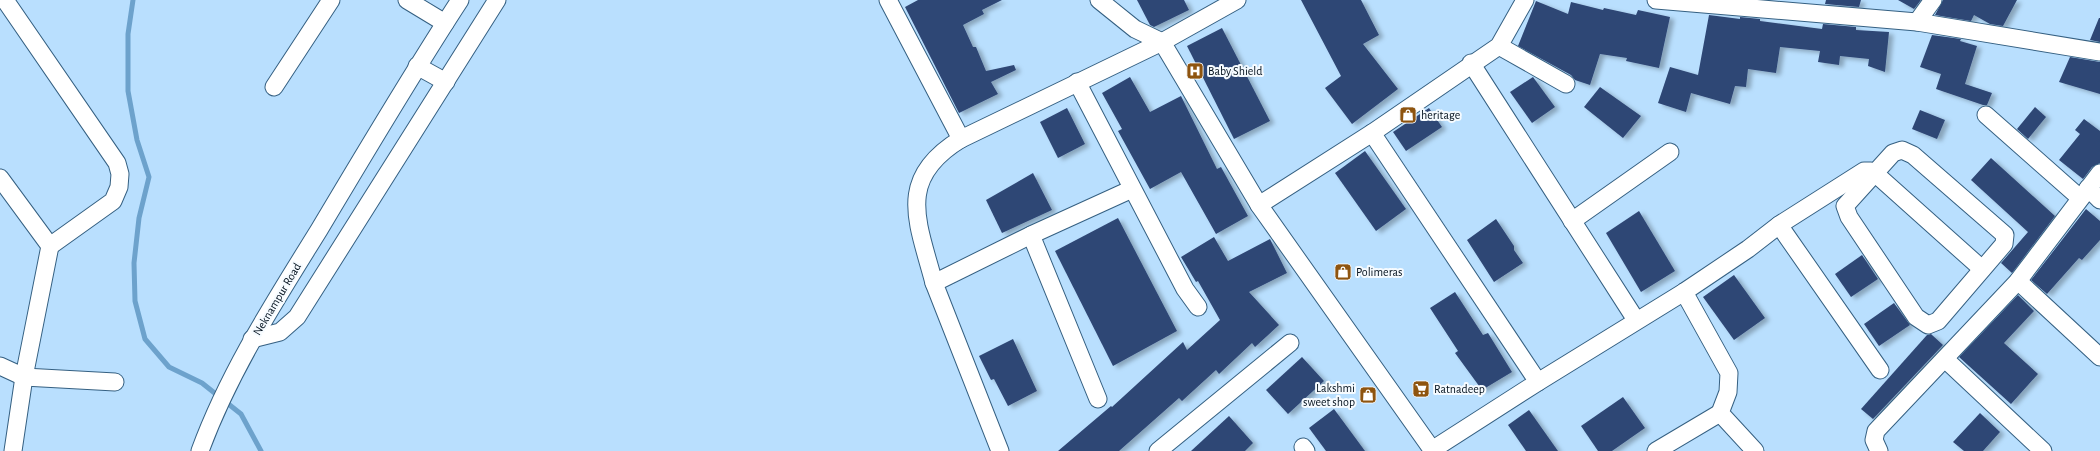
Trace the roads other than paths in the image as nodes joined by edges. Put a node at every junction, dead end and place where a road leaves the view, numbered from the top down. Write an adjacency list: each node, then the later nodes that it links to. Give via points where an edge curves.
1 (5, 0): 37 (street, via 117,163 120,174 119,187 113,201)
2 (331, 0): 23 (street)
3 (407, 0): 14 (street)
4 (460, 0): 14 (street, Neknampur Road)
5 (497, 0): 20 (street, Neknampur Road)
6 (888, 0): 26 (street)
7 (1099, 0): 15 (street, via 1134,29)
8 (1236, 0): 15 (street)
9 (1525, 0): 16 (street)
10 (1656, 0): 12 (street)
11 (1933, 0): 13 (street)
12 (1683, 1): 13 (street)
13 (1917, 22): 17 (street)
14 (445, 23): 19 (street, Neknampur Road)
15 (1162, 42): 21 (street); 33 (street)
16 (1499, 46): 18 (street); 22 (street)
17 (2100, 52)
18 (1471, 64): 25 (street); 34 (street)
19 (417, 66): 20 (street); 44 (street, Neknampur Road)
20 (446, 82): 44 (street, Neknampur Road, via 297,317 280,332)
21 (1077, 82): 26 (street); 31 (street)
22 (1566, 84)
23 (274, 87)
24 (1986, 115): 32 (street)
25 (1372, 133): 33 (street); 52 (street)
26 (961, 139): 40 (street, via 946,148 930,164 916,193 917,215)
27 (1670, 152): 34 (street)
28 (1874, 173): 35 (street, via 1864,171); 38 (street); 38 (street, via 1893,152 1908,152 2002,231 2005,235 2004,244); 38 (street, via 1848,201 1846,211 1923,324 1938,321)
29 (2100, 173): 32 (street)
30 (0, 178): 37 (street)
31 (1132, 189): 36 (street); 42 (street)
32 (2089, 195): 39 (street)
33 (1259, 205): 56 (street)
34 (1572, 221): 43 (street)
35 (1779, 225): 41 (street); 49 (street)
36 (1031, 235): 40 (street); 53 (street)
37 (50, 246): 50 (street)
38 (1982, 269)
39 (2018, 281): 46 (street); 47 (street)
40 (934, 283): 59 (street)
41 (1684, 292): 43 (street); 54 (street, via 1729,373 1728,392)
42 (1198, 307)
43 (1636, 320): 52 (street)
44 (252, 339): 58 (street, via 214,414)
45 (1290, 343): 55 (street)
46 (2100, 357)
47 (1945, 359): 62 (street, via 1876,431 1874,440); 63 (street)
48 (0, 366): 50 (street)
49 (1880, 370)
50 (24, 377): 51 (street); 57 (street)
51 (115, 382)
52 (1538, 382): 56 (street)
53 (1098, 399)
54 (1720, 413): 60 (street); 61 (street)
55 (1160, 450)
56 (1432, 450)
57 (13, 451)
58 (200, 451)
59 (1000, 451)
60 (1656, 451)
61 (1755, 451)
62 (1879, 451)
63 (2043, 451)

